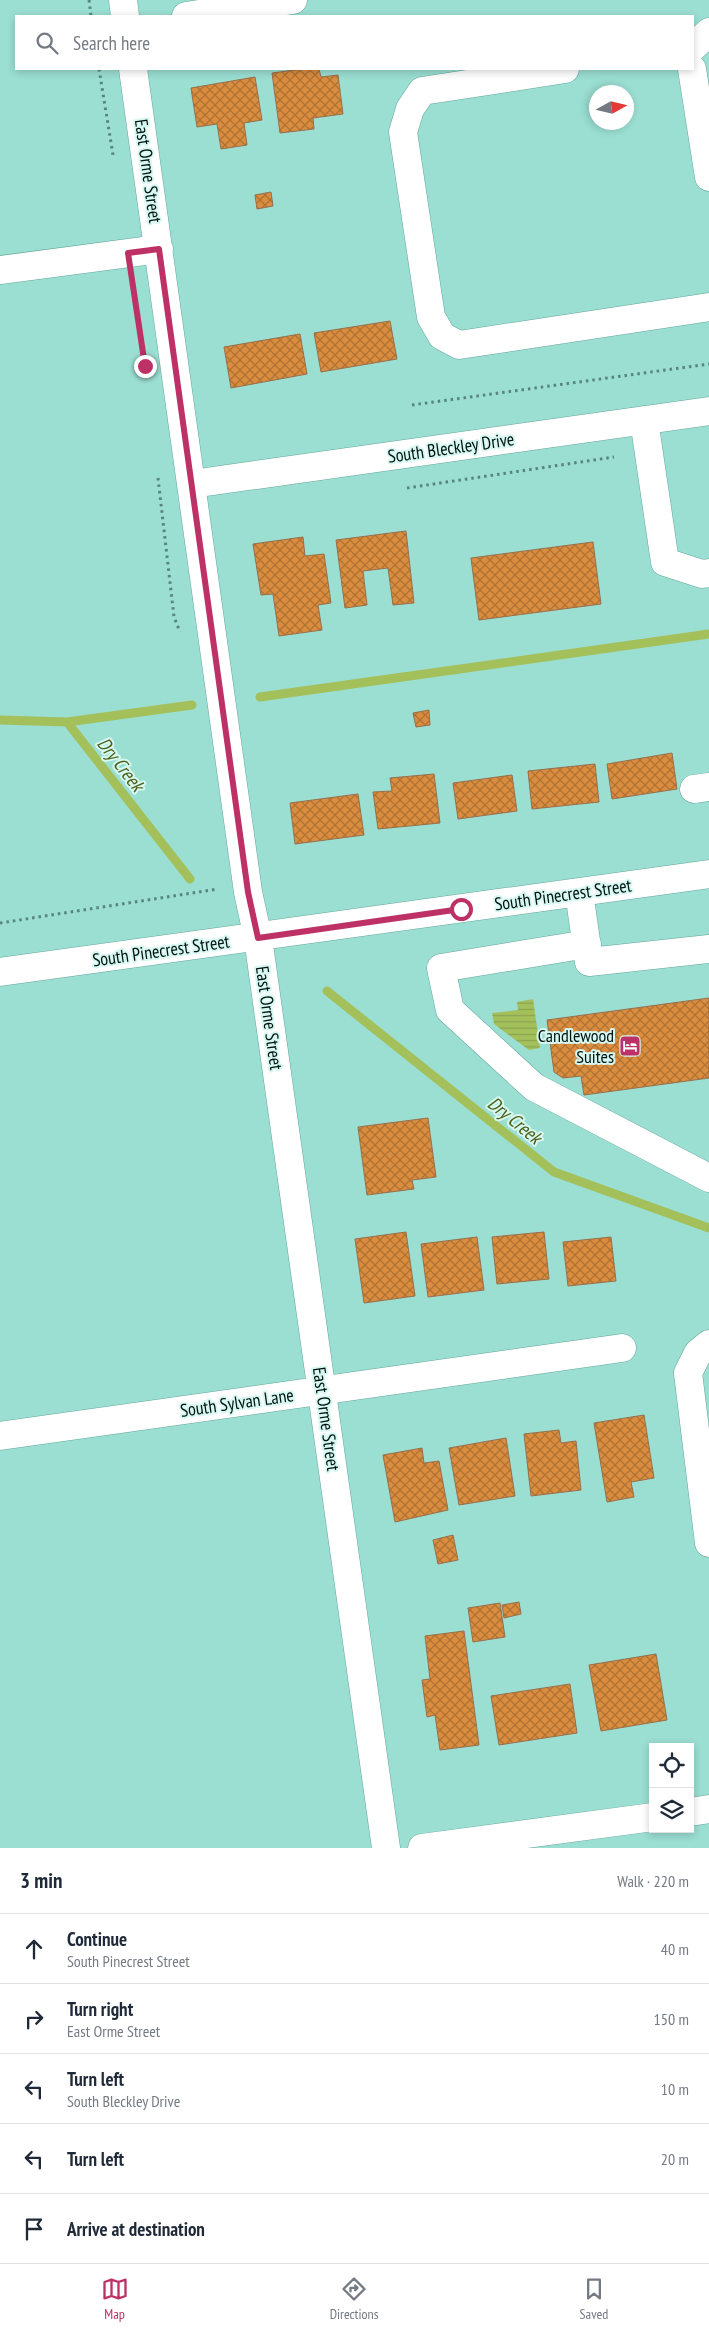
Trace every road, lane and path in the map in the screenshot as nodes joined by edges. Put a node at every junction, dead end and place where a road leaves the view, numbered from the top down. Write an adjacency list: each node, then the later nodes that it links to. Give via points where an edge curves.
1 (89, 0): 4 (path)
2 (123, 0): 5 (street)
3 (294, 0): 6 (street)
4 (92, 15)
5 (125, 15)
6 (193, 15)
7 (709, 32): 8 (street)
8 (694, 46)
9 (100, 70): 13 (path)
10 (133, 70): 15 (street, East Orme Street)
11 (558, 70): 17 (street, via 422,91 410,110 403,132 431,317 442,336 459,345)
12 (692, 70): 14 (street)
13 (113, 156)
14 (709, 177)
15 (159, 249): 16 (street); 24 (street, East Orme Street)
16 (0, 270)
17 (709, 308)
18 (709, 364): 19 (path)
19 (412, 405)
20 (709, 411): 21 (street, South Bleckley Drive)
21 (644, 420): 22 (street); 24 (street, South Bleckley Drive)
22 (648, 452): 25 (path); 26 (street, via 665,562 702,574)
23 (157, 472): 27 (path, via 174,616)
24 (192, 484): 32 (street, East Orme Street, via 248,892)
25 (406, 488)
26 (709, 573)
27 (180, 634)
28 (709, 874): 30 (street, South Pinecrest Street)
29 (224, 888): 31 (path)
30 (579, 892): 32 (street, South Pinecrest Street); 33 (street)
31 (0, 923)
32 (258, 938): 35 (street, South Pinecrest Street); 39 (street, East Orme Street)
33 (587, 944): 34 (street, via 589,962); 36 (street, via 441,968 450,1010 534,1087)
34 (709, 949)
35 (0, 972)
36 (709, 1178)
37 (709, 1344): 41 (street, via 698,1353 688,1373)
38 (622, 1348): 39 (street, South Sylvan Lane)
39 (322, 1391): 40 (street, South Sylvan Lane); 45 (street, East Orme Street)
40 (0, 1436)
41 (709, 1543)
42 (709, 1809): 43 (street)
43 (694, 1811)
44 (649, 1818): 46 (street)
45 (386, 1848)
46 (422, 1848)

